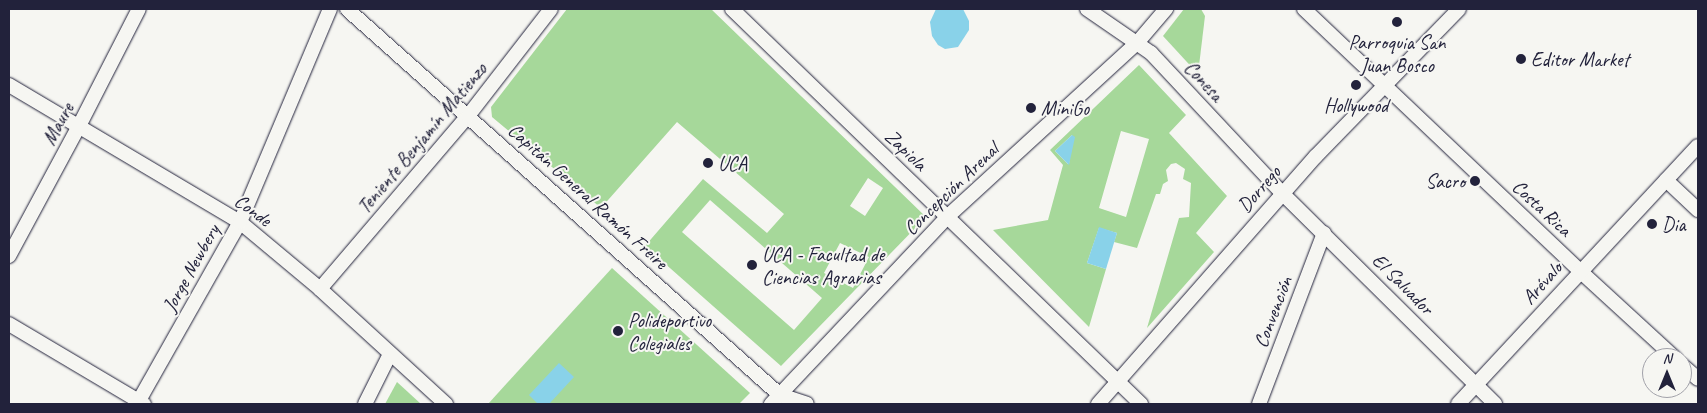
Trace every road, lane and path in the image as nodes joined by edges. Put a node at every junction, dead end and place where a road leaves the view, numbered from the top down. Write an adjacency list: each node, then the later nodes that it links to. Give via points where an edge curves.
1 (139, 9): 14 (street, Maure)
2 (330, 9): 20 (street, Jorge Newbery)
3 (347, 9): 13 (street, Capitán General Ramón Freire)
4 (551, 9): 13 (street, Teniente Benjamín Matienzo)
5 (732, 9): 19 (street, Zapiola)
6 (1087, 9): 10 (street, Conesa)
7 (1166, 9): 10 (street, Concepción Arenal)
8 (1304, 9): 12 (street, Costa Rica)
9 (1459, 9): 12 (street, Dorrego)
10 (1137, 43): 17 (street, Conesa, via 1151,53); 19 (street, Concepción Arenal)
11 (9, 85): 14 (street, Conde)
12 (1383, 85): 17 (street, Dorrego); 23 (street, Costa Rica)
13 (468, 116): 24 (street, Teniente Benjamín Matienzo); 30 (street, Capitán General Ramón Freire)
14 (80, 126): 20 (street, Conde); 22 (street, Maure)
15 (1698, 146): 16 (street, Arévalo)
16 (1666, 180): 18 (street); 23 (street, Arévalo)
17 (1282, 193): 21 (street, El Salvador); 28 (street, Dorrego)
18 (1698, 210)
19 (947, 218): 28 (street, Zapiola); 30 (street, Concepción Arenal)
20 (240, 222): 24 (street, Conde); 31 (street, Jorge Newbery)
21 (1324, 233): 29 (street, El Salvador); 37 (street, Convención)
22 (9, 256)
23 (1580, 271): 26 (street, Costa Rica); 29 (street, Arévalo)
24 (320, 289): 27 (street, Conde)
25 (9, 324): 31 (street)
26 (1664, 348)
27 (390, 354): 32 (street); 33 (street, Conde)
28 (1117, 382): 35 (street, Dorrego); 36 (street, Zapiola)
29 (1476, 386): 38 (street, Arévalo); 39 (street, El Salvador)
30 (775, 400): 34 (street, Capitán General Ramón Freire)
31 (140, 403)
32 (365, 404)
33 (446, 404)
34 (807, 404)
35 (1098, 404)
36 (1141, 404)
37 (1259, 404)
38 (1458, 404)
39 (1495, 404)

